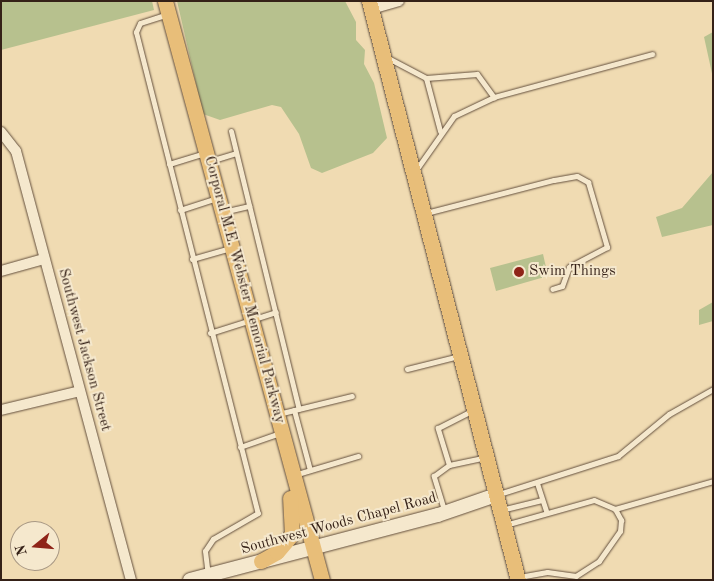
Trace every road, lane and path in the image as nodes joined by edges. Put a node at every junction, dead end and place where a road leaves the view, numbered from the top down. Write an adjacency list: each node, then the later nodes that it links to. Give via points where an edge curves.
1 (399, 1): 2 (street)
2 (370, 5): 5 (main road)
3 (167, 8): 12 (main road, Corporal M.E. Webster Memorial Parkway); 13 (lane, via 140,22 136,32)
4 (652, 54): 7 (lane)
5 (383, 56): 6 (lane); 14 (main road)
6 (426, 78): 7 (lane, via 477,74); 9 (lane)
7 (494, 97): 9 (lane, via 454,116)
8 (230, 131): 11 (lane)
9 (440, 131): 14 (lane)
10 (1, 132): 20 (street, Southwest Jackson Street, via 16,151)
11 (236, 153): 12 (lane); 16 (lane)
12 (208, 157): 13 (lane); 15 (main road, Corporal M.E. Webster Memorial Parkway)
13 (169, 164): 17 (lane)
14 (413, 175): 18 (main road)
15 (221, 205): 16 (lane); 17 (lane); 19 (main road, Corporal M.E. Webster Memorial Parkway)
16 (250, 206): 24 (lane)
17 (180, 210): 21 (lane)
18 (423, 214): 23 (lane, via 554,180 577,176 588,182 608,247 569,267 562,286); 27 (main road)
19 (232, 248): 21 (lane); 25 (main road, Corporal M.E. Webster Memorial Parkway)
20 (44, 259): 22 (street); 30 (street, Southwest Jackson Street)
21 (192, 259): 26 (lane)
22 (1, 271)
23 (552, 289)
24 (276, 312): 25 (lane); 33 (lane)
25 (252, 320): 26 (lane); 35 (main road, Corporal M.E. Webster Memorial Parkway)
26 (210, 333): 37 (lane)
27 (459, 356): 28 (lane); 34 (main road)
28 (407, 369)
29 (713, 389): 44 (lane, via 669,414 618,456)
30 (80, 391): 32 (street); 55 (street, Southwest Jackson Street)
31 (352, 396): 33 (lane)
32 (1, 410)
33 (297, 410): 35 (lane); 41 (lane)
34 (474, 410): 39 (main road); 40 (lane, via 438,428)
35 (277, 414): 36 (main road, Corporal M.E. Webster Memorial Parkway)
36 (282, 433): 37 (lane); 42 (main road, Corporal M.E. Webster Memorial Parkway); 52 (main road, via 281,450 294,526 286,543)
37 (240, 447): 53 (lane, via 258,513 213,539 204,551)
38 (358, 456): 41 (lane)
39 (486, 457): 40 (lane); 46 (main road)
40 (450, 466): 49 (lane, via 434,476)
41 (310, 470): 42 (lane)
42 (294, 475): 51 (main road, Corporal M.E. Webster Memorial Parkway)
43 (713, 481): 47 (lane)
44 (538, 483): 45 (lane); 46 (lane)
45 (542, 500): 46 (lane); 48 (lane)
46 (498, 503): 49 (main road, Southwest Woods Chapel Road); 50 (main road)
47 (615, 509): 48 (lane, via 594,500); 54 (lane, via 620,531 599,561 576,576 547,572)
48 (546, 511): 50 (lane)
49 (445, 513): 51 (main road, Southwest Woods Chapel Road)
50 (504, 526): 54 (main road)
51 (314, 548): 52 (main road, Southwest Woods Chapel Road); 57 (main road, Corporal M.E. Webster Memorial Parkway)
52 (261, 561): 53 (main road, Southwest Woods Chapel Road)
53 (208, 575): 56 (main road, Southwest Woods Chapel Road)
54 (518, 579)
55 (131, 580)
56 (190, 580)
57 (322, 580)

